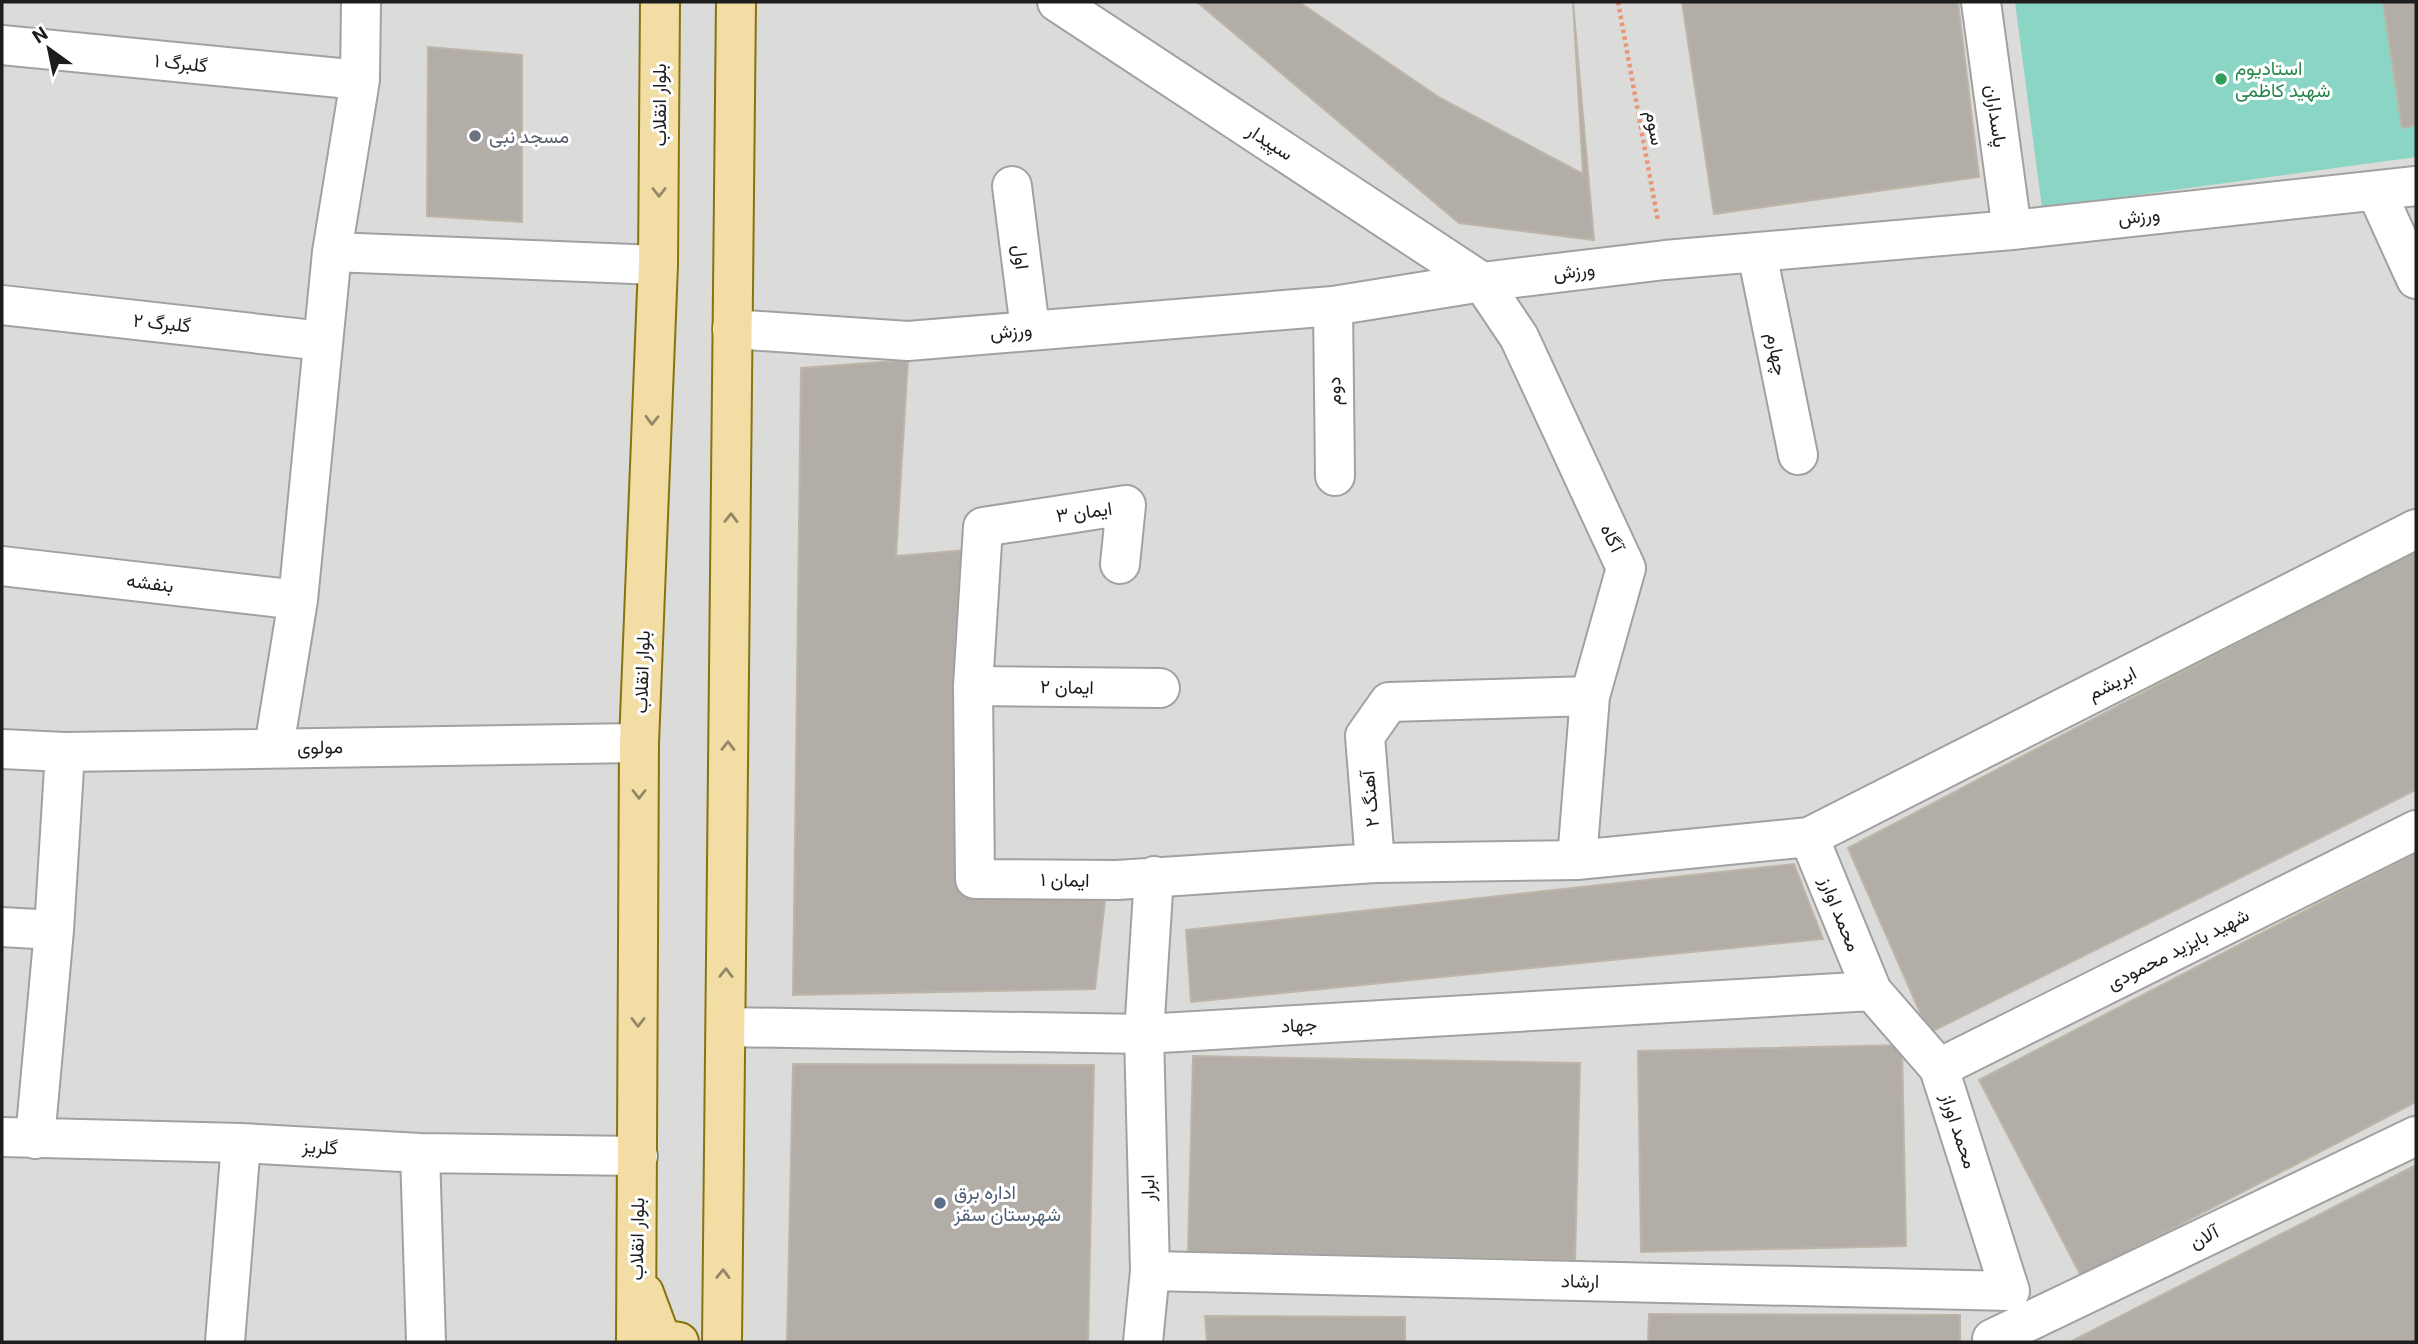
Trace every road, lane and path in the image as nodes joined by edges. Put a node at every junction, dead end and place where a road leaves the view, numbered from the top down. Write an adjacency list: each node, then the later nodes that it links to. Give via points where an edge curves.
1 (361, 2): 8 (street)
2 (660, 2): 16 (main road, بلوار انقلاب, one-way to 16)
3 (736, 2): 21 (main road)
4 (1057, 2): 18 (street, سپیدار)
5 (1618, 2): 15 (path, سوم)
6 (1981, 2): 12 (street, پاسداران)
7 (2, 45): 8 (street, گلبرگ ۱)
8 (360, 80): 13 (street)
9 (1012, 186): 22 (street, اول)
10 (2416, 186): 11 (street, ورزش)
11 (2376, 191): 12 (street, ورزش); 17 (street)
12 (2012, 230): 14 (street, ورزش)
13 (332, 252): 16 (street); 23 (street)
14 (1757, 253): 15 (street, ورزش); 24 (street, چهارم)
15 (1665, 260): 18 (street, ورزش)
16 (658, 264): 33 (main road, بلوار انقلاب, one-way to 33)
17 (2416, 279)
18 (1482, 282): 20 (street, ورزش); 32 (street, آگاه, via 1519,337 1626,568)
19 (2, 305): 23 (street, گلبرگ ۲)
20 (1333, 306): 22 (street, ورزش); 25 (street, دوم)
21 (732, 329): 22 (street, ورزش, via 908,341); 45 (main road, one-way to 21)
22 (1030, 329)
23 (323, 341): 29 (street)
24 (1798, 455)
25 (1335, 476)
26 (2416, 529): 38 (street, ابریشم)
27 (1120, 564): 30 (street, ایمان ۳, via 1126,505 983,527)
28 (2, 566): 29 (street, بنفشه)
29 (298, 600): 34 (street)
30 (974, 686): 31 (street, ایمان ۲); 41 (street, ایمان ۱, via 975,879)
31 (1160, 688)
32 (1590, 696): 39 (street, آگاه); 40 (street, آهنگ ۲, via 1389,702 1365,736)
33 (639, 743): 34 (street, مولوی); 52 (main road, بلوار انقلاب, one-way to 52)
34 (274, 747): 36 (street, مولوی)
35 (2, 749): 36 (street, مولوی)
36 (65, 751): 43 (street)
37 (2416, 830): 47 (street, شهید بایزید محمودی)
38 (1808, 837): 39 (street, ایمان ۱); 44 (street, محمد اوارز)
39 (1577, 860): 40 (street, ایمان ۱)
40 (1375, 863): 41 (street, ایمان ۱)
41 (1154, 876): 46 (street, ابرار)
42 (2, 927): 43 (street)
43 (54, 930): 49 (street)
44 (1872, 991): 46 (street, جهاد); 47 (street, محمد اوراز)
45 (726, 1027): 46 (street, جهاد); 56 (main road, one-way to 45)
46 (1144, 1034): 53 (street, ابرار)
47 (1939, 1068): 55 (street, محمد اوراز)
48 (2416, 1136): 57 (street, آلان)
49 (19, 1138): 50 (street, گلریز)
50 (241, 1143): 51 (street, گلریز); 58 (street)
51 (421, 1153): 52 (street, گلریز); 59 (street)
52 (638, 1156): 54 (main road, بلوار انقلاب)
53 (1150, 1271): 55 (street, ارشاد); 62 (street, ابرار)
54 (637, 1275): 60 (main road, بلوار انقلاب); 61 (main road, via 661,1339)
55 (2010, 1291): 57 (street)
56 (718, 1341)
57 (1992, 1341)
58 (225, 1342)
59 (426, 1342)
60 (636, 1342)
61 (679, 1342)
62 (1143, 1342)

